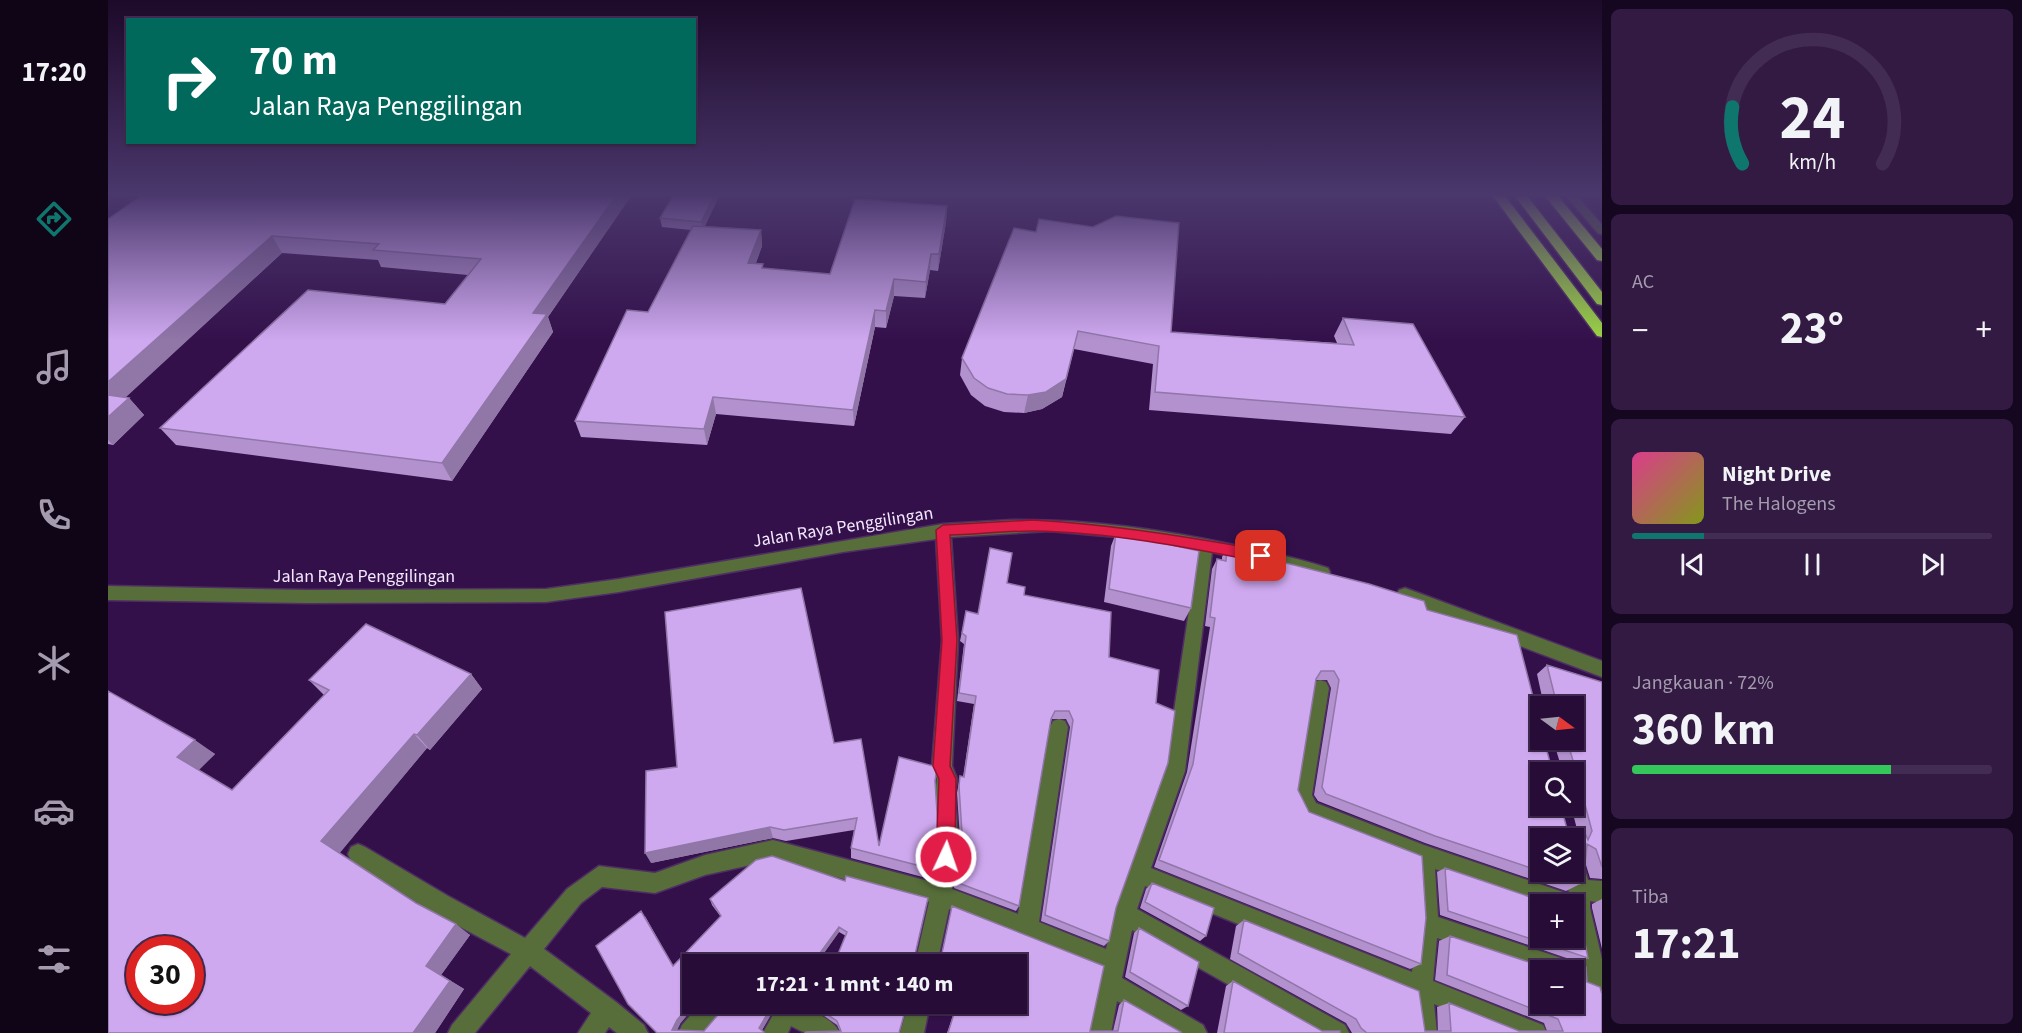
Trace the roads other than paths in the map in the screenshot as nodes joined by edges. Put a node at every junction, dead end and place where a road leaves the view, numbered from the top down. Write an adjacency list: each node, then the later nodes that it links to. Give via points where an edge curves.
1 (1535, 244): 8 (highway)
2 (1541, 244): 7 (highway)
3 (1558, 244): 6 (highway)
4 (1592, 244): 5 (highway)
5 (1602, 257)
6 (1602, 302)
7 (1602, 325)
8 (1602, 333)
9 (943, 530): 10 (street, Jalan Raya Penggilingan, via 1057,526); 13 (street, Jalan Raya Penggilingan, via 560,595 277,597); 24 (street, via 950,640 942,766 947,779 948,839)
10 (1204, 545): 11 (street, Jalan Raya Penggilingan); 21 (street, via 1175,771)
11 (1340, 577)
12 (1385, 589): 14 (street)
13 (108, 593)
14 (1517, 638): 15 (street); 16 (street)
15 (1521, 659)
16 (1602, 669)
17 (1320, 688): 20 (street, via 1302,796 1309,810)
18 (1059, 727): 28 (street)
19 (358, 854): 30 (street)
20 (1424, 855): 23 (street); 27 (street)
21 (1140, 874): 26 (street); 36 (street)
22 (1602, 892): 25 (street)
23 (1549, 894)
24 (941, 895): 28 (street); 30 (street, via 773,850 705,865 655,883 599,876 574,896); 31 (street)
25 (1584, 899)
26 (1125, 914): 33 (street); 52 (street)
27 (1428, 924): 32 (street); 36 (street)
28 (1027, 928): 33 (street)
29 (1584, 935): 35 (street)
30 (530, 952): 38 (street); 43 (street)
31 (928, 954)
32 (1534, 960)
33 (1113, 974): 50 (street); 51 (street)
34 (1584, 977): 35 (street)
35 (1597, 982): 37 (street)
36 (1421, 989): 53 (street); 54 (street)
37 (1602, 1007)
38 (608, 1010): 44 (street); 45 (street)
39 (706, 1014): 46 (street)
40 (782, 1014): 47 (street)
41 (796, 1014): 48 (street)
42 (916, 1014): 49 (street)
43 (460, 1033)
44 (590, 1033)
45 (636, 1033)
46 (690, 1033)
47 (775, 1033)
48 (828, 1033)
49 (912, 1033)
50 (1100, 1033)
51 (1195, 1033)
52 (1337, 1033)
53 (1425, 1033)
54 (1535, 1033)

